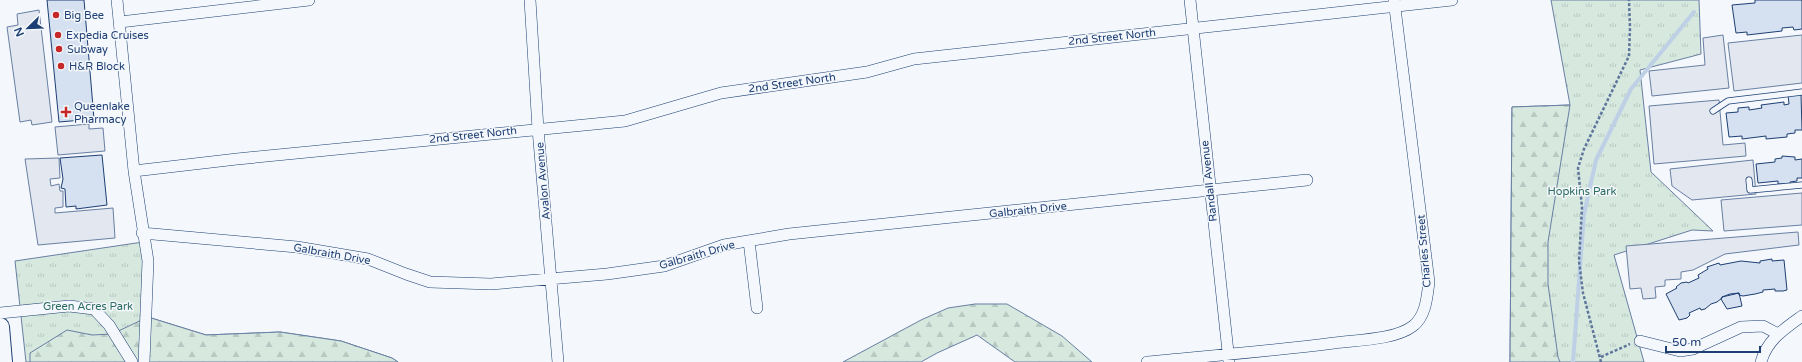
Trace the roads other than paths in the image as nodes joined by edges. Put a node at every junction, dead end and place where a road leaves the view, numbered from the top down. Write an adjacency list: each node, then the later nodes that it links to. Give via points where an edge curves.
1 (117, 0): 7 (street)
2 (309, 0): 7 (street)
3 (530, 0): 11 (street, Avalon Avenue)
4 (1190, 0): 8 (street, Randall Avenue)
5 (1452, 0): 6 (street, 2nd Street North)
6 (1395, 3): 8 (street, 2nd Street North); 26 (street, Charles Street, via 1429,282 1423,314 1413,326 1399,333)
7 (120, 22): 12 (street)
8 (1193, 29): 11 (street, 2nd Street North, via 914,59 859,73 721,93 625,121); 16 (street, Randall Avenue)
9 (1802, 92): 10 (lane, via 1728,101)
10 (1712, 111)
11 (538, 129): 12 (street, 2nd Street North); 19 (street, Avalon Avenue)
12 (134, 170): 17 (street)
13 (1307, 180): 16 (street, Galbraith Drive)
14 (1749, 180): 15 (lane, via 1750,190)
15 (1802, 186)
16 (1210, 192): 18 (street, Galbraith Drive, via 789,234); 26 (street, Randall Avenue)
17 (142, 233): 19 (street, Galbraith Drive, via 297,247 368,259 430,282 491,284); 29 (street, via 148,262)
18 (749, 241): 19 (street, Galbraith Drive, via 724,245 664,266); 20 (street, Galbraith Drive)
19 (551, 278): 30 (street, Avalon Avenue)
20 (757, 308)
21 (0, 314): 28 (street, via 69,306 94,308 109,325)
22 (1802, 316): 24 (street)
23 (0, 327): 27 (main road)
24 (1778, 334): 25 (street, via 1763,326 1741,327 1693,349 1680,351); 32 (street, via 1764,351)
25 (1640, 341)
26 (1228, 358): 31 (street, Charles Street)
27 (3, 362)
28 (132, 362)
29 (144, 362)
30 (558, 362)
31 (1147, 362)
32 (1761, 362)

